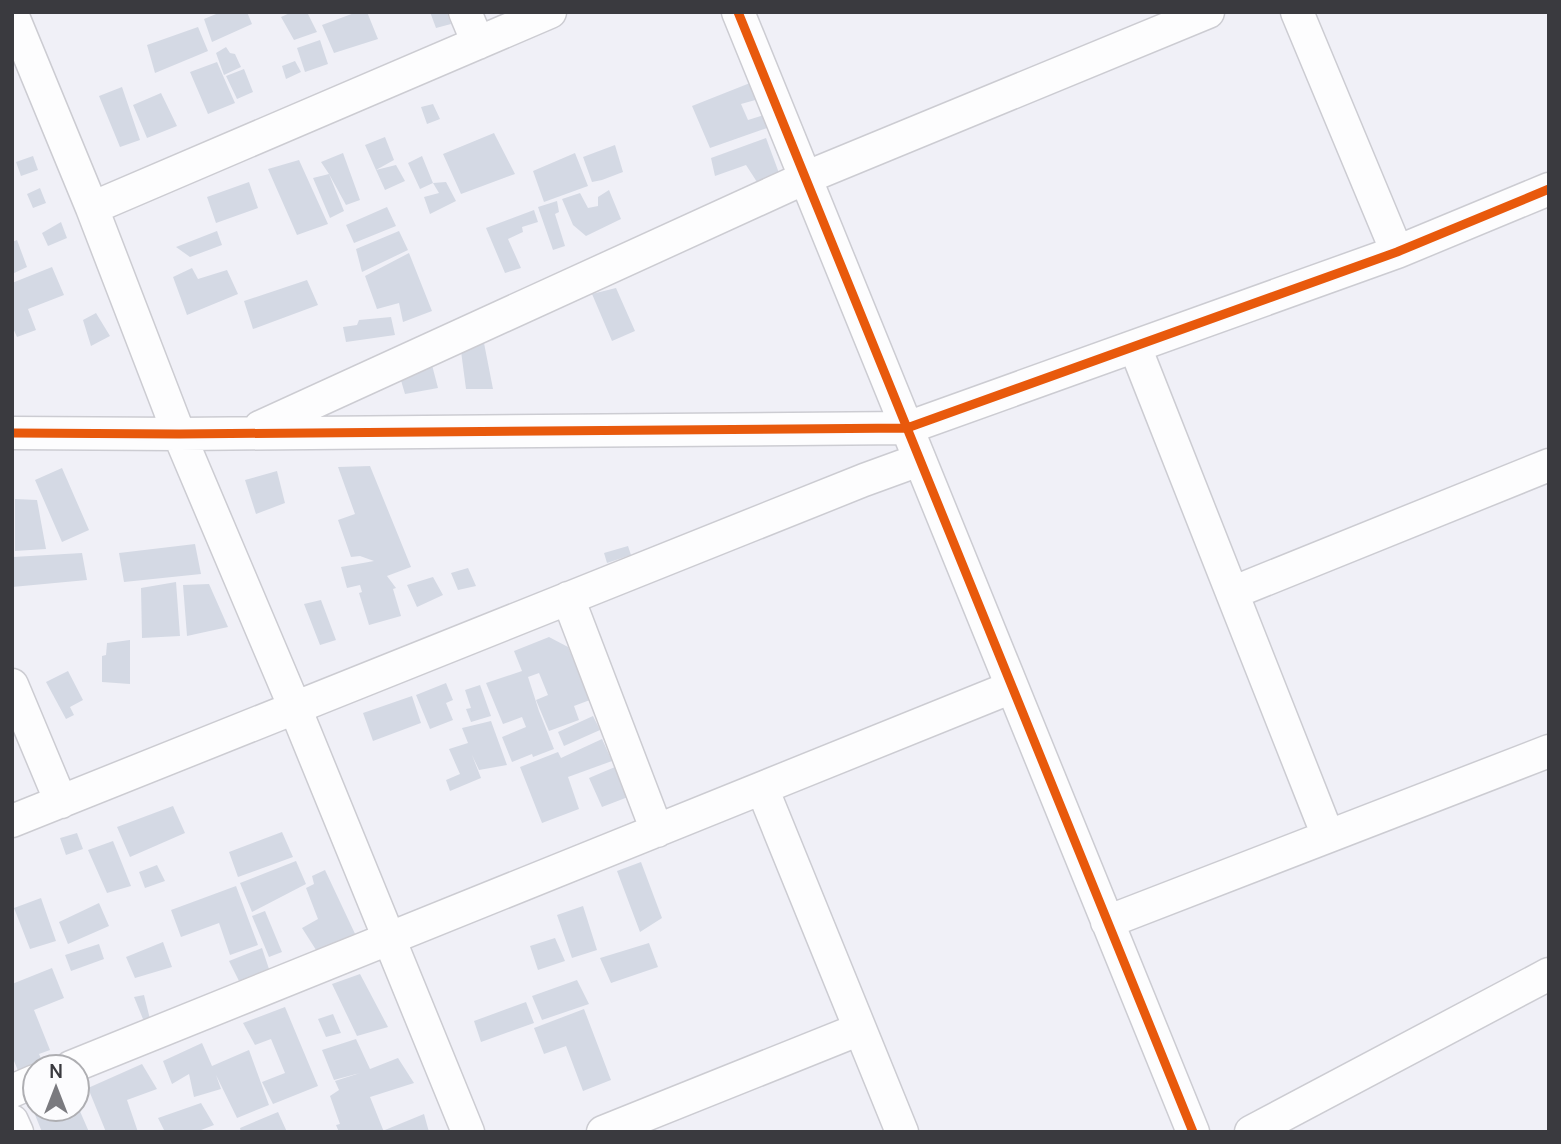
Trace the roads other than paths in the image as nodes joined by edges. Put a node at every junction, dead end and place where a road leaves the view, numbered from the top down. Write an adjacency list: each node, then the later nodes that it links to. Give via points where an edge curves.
1 (466, 12): 7 (street)
2 (550, 12): 7 (street)
3 (738, 12): 8 (street)
4 (1208, 12): 8 (street)
5 (1297, 12): 11 (street)
6 (12, 13): 10 (street)
7 (478, 43): 10 (street)
8 (806, 178): 13 (street); 15 (street)
9 (1549, 189): 11 (street)
10 (92, 208): 16 (street)
11 (1397, 252): 12 (street)
12 (1135, 347): 13 (street); 19 (street)
13 (907, 428): 15 (street); 17 (street)
14 (12, 432): 16 (street)
15 (249, 432): 16 (street)
16 (179, 434): 23 (street)
17 (919, 460): 20 (street); 22 (street)
18 (1549, 464): 19 (street)
19 (1232, 593): 29 (street)
20 (568, 598): 23 (street); 28 (street)
21 (12, 685): 26 (street)
22 (1012, 687): 25 (street); 30 (street)
23 (295, 708): 26 (street); 31 (street)
24 (1549, 751): 29 (street)
25 (762, 788): 28 (street); 33 (street)
26 (61, 802): 27 (street)
27 (12, 821)
28 (657, 831): 31 (street)
29 (1328, 836): 30 (street)
30 (1107, 922): 40 (street)
31 (389, 939): 34 (street); 37 (street)
32 (1549, 974): 41 (street)
33 (859, 1029): 38 (street); 39 (street)
34 (91, 1059)
35 (12, 1121): 36 (street)
36 (17, 1132)
37 (468, 1132)
38 (603, 1132)
39 (901, 1132)
40 (1193, 1132)
41 (1251, 1132)

